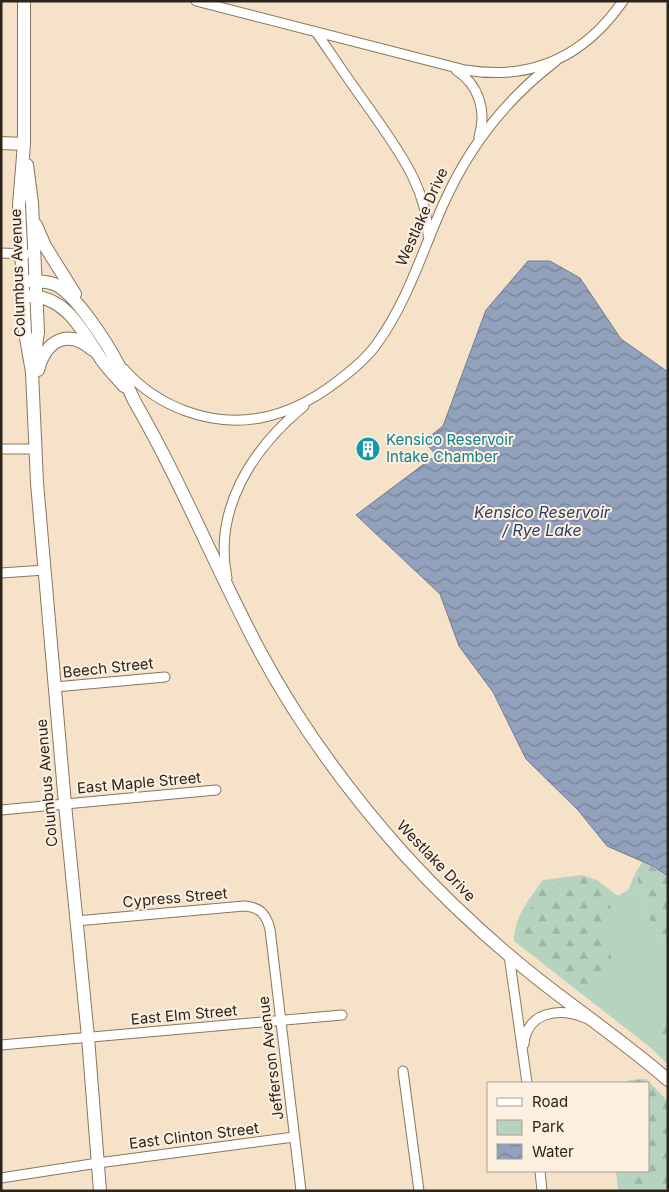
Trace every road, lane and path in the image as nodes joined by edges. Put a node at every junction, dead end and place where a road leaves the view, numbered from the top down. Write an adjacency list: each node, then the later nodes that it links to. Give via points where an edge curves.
1 (24, 1): 9 (street, Columbus Avenue)
2 (196, 1): 4 (street, Westlake Drive)
3 (623, 1): 5 (street, Westlake Drive, via 600,29)
4 (316, 32): 6 (street, Westlake Drive); 11 (street, via 407,165 425,209)
5 (556, 61): 6 (street, Westlake Drive, via 539,68 501,74); 7 (street, Westlake Drive, via 521,89)
6 (447, 66): 7 (street, via 466,76 478,96 482,108)
7 (478, 140): 11 (street, Westlake Drive, via 451,188)
8 (1, 143): 9 (street)
9 (24, 144): 10 (street, Columbus Avenue); 13 (street, Columbus Avenue, via 19,205)
10 (32, 203): 14 (street, Columbus Avenue); 19 (street, via 45,246)
11 (428, 240): 22 (street, Westlake Drive, via 397,311 376,346)
12 (1, 253): 13 (street)
13 (21, 254): 14 (street); 15 (street, Columbus Avenue)
14 (34, 255): 16 (street, Columbus Avenue)
15 (22, 281): 16 (street); 17 (street, Columbus Avenue)
16 (36, 281): 18 (street, Columbus Avenue); 19 (street, via 53,284 70,294)
17 (23, 296): 18 (street); 21 (street, Columbus Avenue)
18 (36, 296): 20 (street, via 54,302 70,314); 21 (street, Columbus Avenue, via 38,332)
19 (97, 330): 20 (street)
20 (107, 356): 22 (street, Westlake Drive, via 145,390 198,415 238,420 261,418 284,411); 23 (street, via 78,340 69,338 54,343 43,356); 28 (street, Westlake Drive, via 155,438)
21 (32, 372): 23 (street, Columbus Avenue)
22 (326, 390): 28 (street, Westlake Drive, via 273,433 250,466 231,504 225,524 224,562)
23 (33, 392): 25 (street, Columbus Avenue)
24 (1, 449): 25 (street)
25 (35, 450): 26 (street, Columbus Avenue)
26 (45, 570): 27 (street); 30 (street, Columbus Avenue)
27 (1, 574)
28 (240, 611): 36 (street, Westlake Drive, via 296,711 358,799 427,878)
29 (164, 677): 30 (street, Beech Street)
30 (55, 687): 32 (street, Columbus Avenue)
31 (216, 790): 32 (street, East Maple Street)
32 (65, 804): 33 (street, East Maple Street); 34 (street, Columbus Avenue)
33 (1, 810)
34 (76, 921): 35 (street, Cypress Street, via 244,906 259,909); 40 (street, Columbus Avenue)
35 (268, 922): 38 (street, Jefferson Avenue)
36 (509, 955): 39 (street, Westlake Drive); 42 (street)
37 (342, 1014): 38 (street, East Elm Street)
38 (280, 1021): 40 (street, East Elm Street); 46 (street, Jefferson Avenue)
39 (597, 1024): 42 (street, via 567,1012 546,1014 530,1027 525,1036); 44 (street, Westlake Drive)
40 (88, 1038): 41 (street, East Elm Street); 47 (street, Columbus Avenue)
41 (1, 1045)
42 (523, 1054): 45 (street)
43 (403, 1071): 52 (street)
44 (668, 1080)
45 (527, 1082)
46 (294, 1137): 47 (street, East Clinton Street); 51 (street, Jefferson Avenue)
47 (98, 1163): 49 (street, East Clinton Street); 50 (street, Columbus Avenue)
48 (540, 1172): 53 (street)
49 (1, 1178)
50 (100, 1191)
51 (301, 1191)
52 (419, 1191)
53 (542, 1191)

